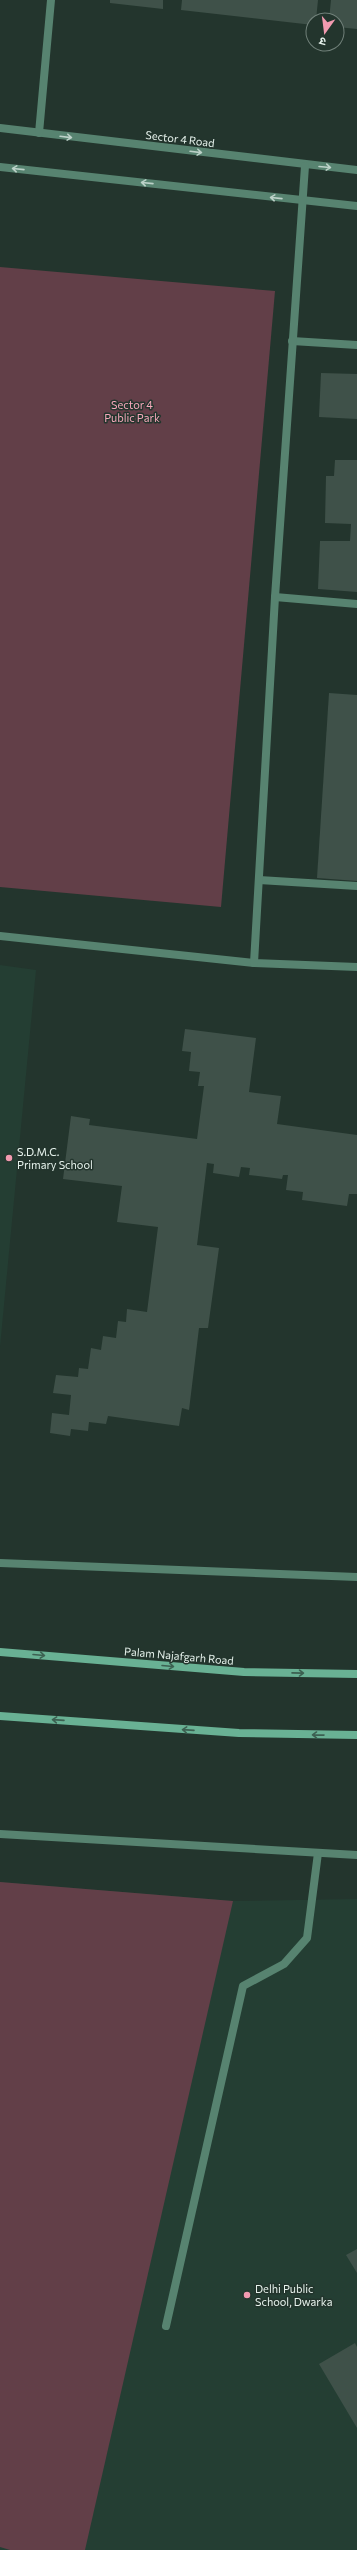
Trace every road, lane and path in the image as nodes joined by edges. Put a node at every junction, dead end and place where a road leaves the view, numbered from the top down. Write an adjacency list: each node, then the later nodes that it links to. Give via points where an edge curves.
1 (51, 0): 3 (street)
2 (0, 128): 3 (street, Sector 4 Road)
3 (39, 133): 4 (street, Sector 4 Road, one-way to 4)
4 (305, 166): 6 (street, Sector 4 Road, one-way to 6); 7 (street)
5 (0, 167): 7 (street, one-way to 5)
6 (357, 170)
7 (302, 201): 8 (street); 9 (street)
8 (357, 206)
9 (292, 341): 10 (street); 11 (street)
10 (357, 345)
11 (275, 597): 12 (street); 13 (street)
12 (357, 604)
13 (259, 880): 14 (street); 16 (street)
14 (357, 886)
15 (0, 936): 16 (street)
16 (254, 963): 17 (street)
17 (357, 967)
18 (0, 1563): 19 (street)
19 (357, 1577)
20 (0, 1652): 21 (main road, Palam Najafgarh Road, one-way to 21, via 244,1672)
21 (357, 1674)
22 (0, 1716): 23 (main road, one-way to 22, via 239,1733)
23 (357, 1735)
24 (0, 1834): 25 (street)
25 (318, 1854): 26 (street); 27 (street, via 307,1938 284,1964 243,1986)
26 (357, 1855)
27 (166, 2326)

